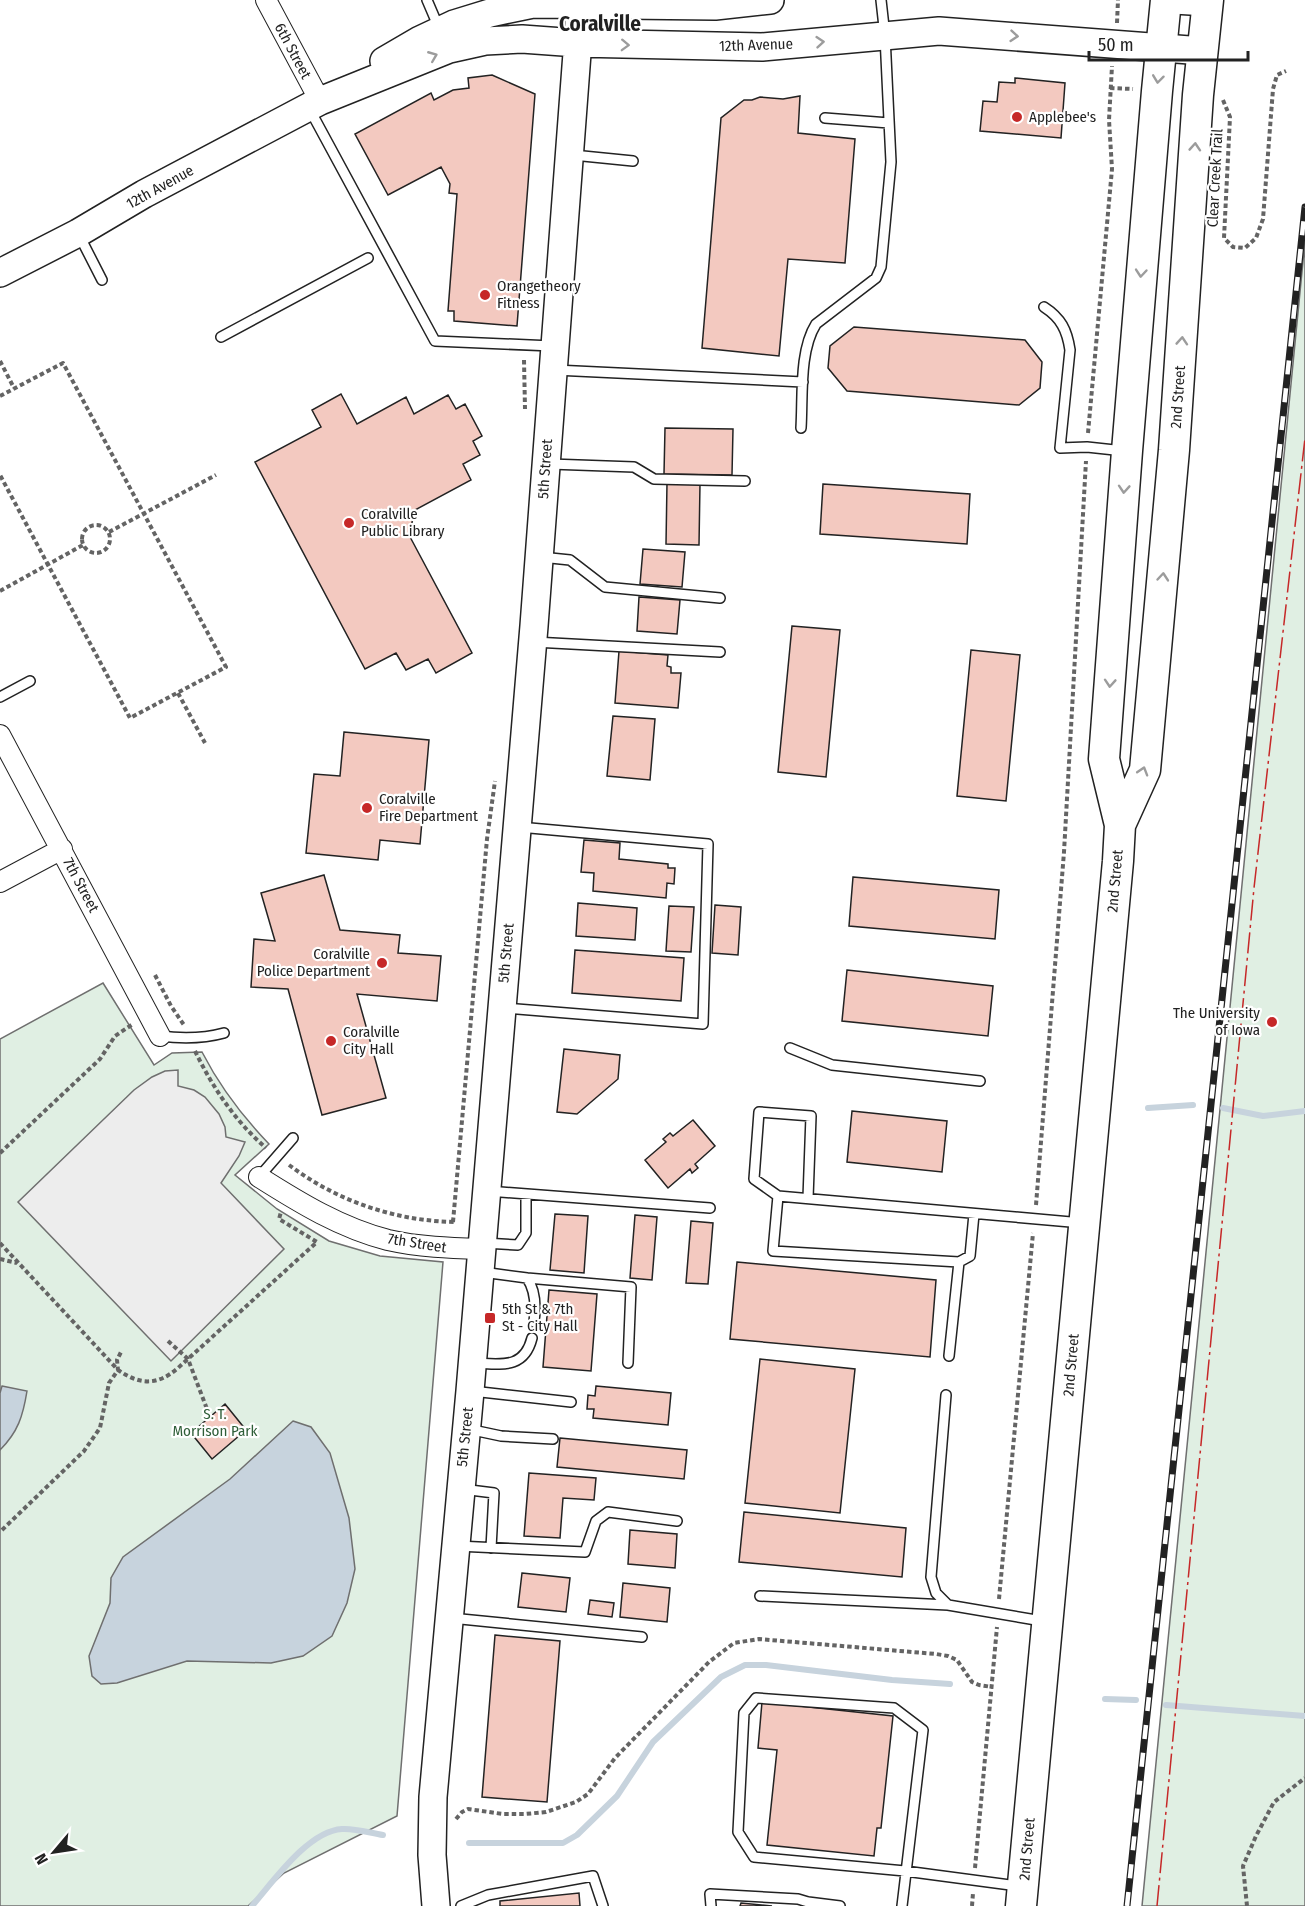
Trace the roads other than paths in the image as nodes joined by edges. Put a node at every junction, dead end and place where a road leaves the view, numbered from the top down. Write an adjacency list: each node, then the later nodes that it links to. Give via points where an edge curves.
1 (267, 0): 14 (street, 6th Street)
2 (427, 0): 9 (lane)
3 (770, 0): 7 (street, 12th Avenue, via 715,6)
4 (881, 0): 10 (lane)
5 (1166, 0): 12 (main road, 2nd Street)
6 (1174, 0): 8 (street)
7 (581, 1): 9 (street, 12th Avenue, via 490,12); 11 (street, 5th Street)
8 (1207, 1): 13 (main road, 2nd Street)
9 (441, 31): 14 (street, 12th Avenue)
10 (885, 36): 11 (street, 12th Avenue, one-way to 10, via 762,47); 12 (street, 12th Avenue, one-way to 12, via 939,32); 16 (lane)
11 (577, 43): 14 (street, 12th Avenue, one-way to 11, via 467,45 522,39); 17 (street, 5th Street)
12 (1162, 47): 13 (street, 12th Avenue); 28 (main road, 2nd Street, one-way to 28)
13 (1203, 51): 38 (main road, 2nd Street, one-way to 13, via 1145,770 1174,450)
14 (314, 104): 19 (street, 12th Avenue); 25 (lane, via 435,341)
15 (825, 118): 16 (lane)
16 (889, 123): 26 (lane, via 891,162 881,267 876,278 816,324 807,342)
17 (570, 155): 18 (lane); 25 (street, 5th Street)
18 (633, 161)
19 (78, 233): 21 (street, 12th Avenue); 22 (lane)
20 (368, 258): 24 (lane)
21 (0, 273)
22 (102, 280)
23 (1044, 307): 28 (lane, via 1061,321 1070,350 1060,448)
24 (221, 338)
25 (554, 358): 26 (lane); 29 (street, 5th Street)
26 (803, 382): 27 (lane)
27 (801, 428)
28 (1127, 451): 38 (main road, 2nd Street, one-way to 38, via 1104,759)
29 (546, 464): 30 (lane, via 634,467 654,479); 31 (street, 5th Street)
30 (745, 481)
31 (539, 557): 32 (lane, via 570,560 605,587); 33 (street, 5th Street)
32 (720, 598)
33 (532, 642): 34 (lane); 39 (street, 5th Street)
34 (720, 651)
35 (30, 681): 36 (lane)
36 (0, 697)
37 (0, 735): 40 (street, 7th Street)
38 (1120, 825): 55 (main road, 2nd Street)
39 (517, 827): 42 (street, 5th Street); 42 (lane, via 708,844 704,1024)
40 (62, 849): 41 (street); 44 (street, 7th Street)
41 (0, 882)
42 (501, 1008): 49 (street, 5th Street)
43 (224, 1033): 44 (lane, via 206,1038)
44 (160, 1036)
45 (790, 1048): 46 (lane, via 832,1065)
46 (981, 1081)
47 (294, 1138): 48 (lane)
48 (259, 1177): 56 (street, 7th Street, via 348,1227 388,1240)
49 (486, 1191): 50 (lane); 56 (street, 5th Street)
50 (526, 1194): 53 (lane); 56 (lane, via 526,1233 518,1245)
51 (777, 1196): 52 (lane); 52 (lane, via 754,1179 759,1112 811,1116); 57 (lane, via 773,1251)
52 (808, 1198): 54 (lane)
53 (710, 1208)
54 (974, 1214): 55 (lane); 57 (lane, via 970,1256)
55 (1084, 1224): 76 (main road, 2nd Street)
56 (481, 1255): 58 (lane); 62 (street, 5th Street)
57 (959, 1262): 61 (lane)
58 (527, 1278): 59 (lane, via 535,1299); 63 (lane, via 631,1287)
59 (534, 1322)
60 (532, 1338): 62 (lane, via 525,1355 512,1364)
61 (949, 1356)
62 (472, 1363): 64 (street, 5th Street)
63 (628, 1363)
64 (470, 1391): 66 (lane); 67 (street, 5th Street)
65 (946, 1395): 74 (lane, via 931,1577 936,1593)
66 (571, 1402)
67 (465, 1429): 68 (lane); 69 (street, 5th Street)
68 (553, 1439)
69 (460, 1489): 71 (street, 5th Street); 72 (lane, via 494,1493)
70 (677, 1521): 72 (lane, via 608,1512 596,1521 585,1552)
71 (455, 1546): 72 (lane); 75 (street, 5th Street)
72 (492, 1548)
73 (760, 1596): 74 (lane)
74 (948, 1605): 76 (lane)
75 (448, 1618): 77 (lane); 80 (street, 5th Street, via 433,1797)
76 (1047, 1622): 79 (main road, 2nd Street)
77 (642, 1637)
78 (905, 1871): 78 (lane, via 754,1857 738,1832 744,1713 756,1698 894,1708 923,1730); 79 (lane, via 974,1882); 85 (lane)
79 (1022, 1897)
80 (436, 1906)
81 (461, 1906): 82 (lane, via 488,1895 593,1876)
82 (603, 1906)
83 (711, 1906): 84 (lane, via 710,1894 798,1899)
84 (840, 1906)
85 (902, 1906)

